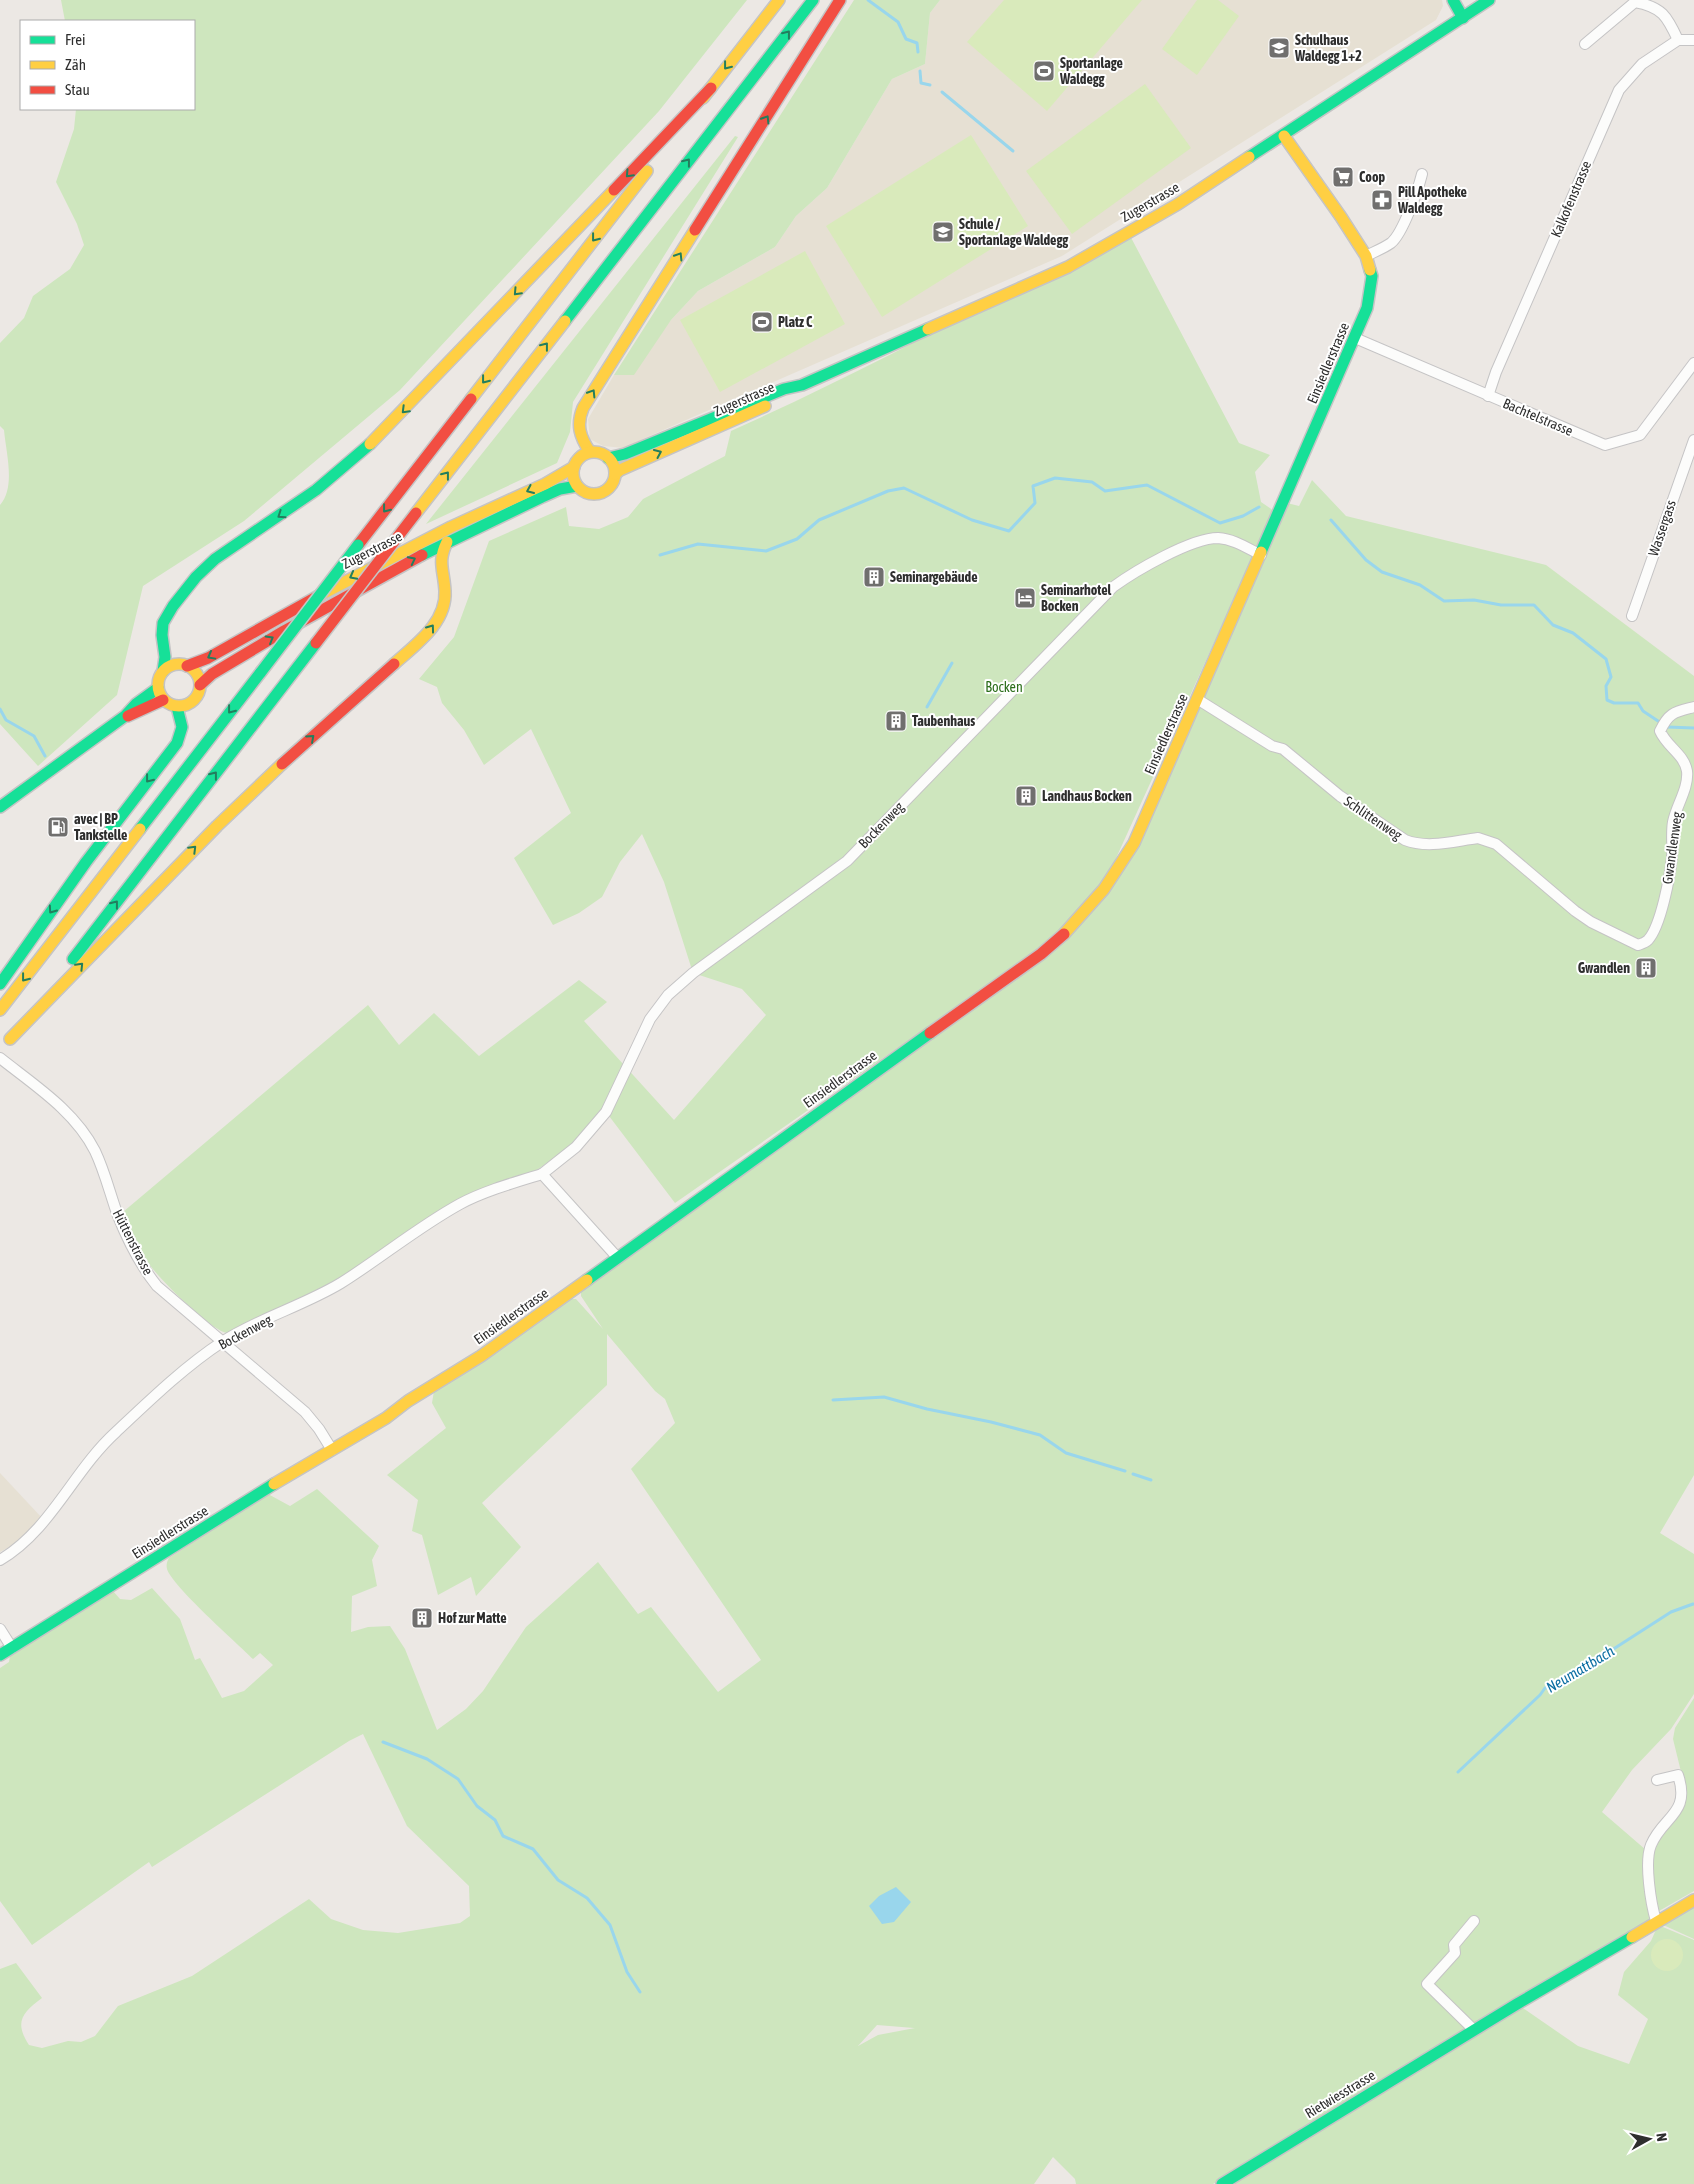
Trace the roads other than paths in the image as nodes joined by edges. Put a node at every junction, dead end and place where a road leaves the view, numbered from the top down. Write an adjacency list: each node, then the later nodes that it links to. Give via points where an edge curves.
1 (779, 0): 10 (main road, one-way to 10)
2 (812, 0): 40 (main road, one-way to 2, bridge)
3 (840, 0): 19 (main road, one-way to 3, via 578,426 586,403)
4 (1453, 0): 6 (main road)
5 (1489, 0): 6 (main road, Zugerstrasse)
6 (1462, 18): 11 (main road, Zugerstrasse)
7 (1678, 40): 8 (street); 9 (street, via 1667,17 1651,5 1635,2); 17 (street, Kalkofenstrasse, via 1642,64 1619,90)
8 (1694, 40)
9 (1586, 44)
10 (710, 88): 28 (main road, one-way to 28, via 378,438 316,490 215,559 196,577 172,606 164,623); 39 (main road, one-way to 39, bridge)
11 (1284, 136): 13 (main road, Einsiedlerstrasse); 16 (main road, Zugerstrasse, via 1178,204 1068,267)
12 (1422, 174): 13 (street, via 1398,236)
13 (1366, 256): 14 (main road, Einsiedlerstrasse, via 1372,286)
14 (1355, 338): 17 (street, Bachtelstrasse); 25 (main road, Einsiedlerstrasse)
15 (1694, 363): 17 (street, Bachtelstrasse, via 1640,435 1605,445)
16 (802, 385): 20 (main road, Zugerstrasse, via 784,388 625,454); 22 (main road, Zugerstrasse, one-way to 16, via 788,396)
17 (1488, 396)
18 (1694, 440): 26 (street, Wassergass)
19 (590, 452): 20 (main road); 21 (main road, Zugerstrasse, via 582,456)
20 (608, 458): 22 (main road)
21 (574, 467): 23 (main road, via 573,477); 27 (main road, Zugerstrasse, one-way to 27, via 360,572 208,658)
22 (615, 474): 23 (main road, Zugerstrasse, via 610,486 600,493 588,493)
23 (578, 486): 24 (main road, Zugerstrasse, via 550,494)
24 (447, 542): 29 (main road, Zugerstrasse, one-way to 24, via 265,641); 40 (main road, one-way to 24, via 217,826 427,634 441,613 444,602 445,589 439,561)
25 (1260, 555): 31 (main road, Einsiedlerstrasse); 43 (street, Bockenweg, via 1232,540 1203,540 1113,587 847,861 692,973 668,996 650,1019 606,1112 576,1147)
26 (1632, 616)
27 (187, 666): 28 (main road, Zugerstrasse, via 175,664); 29 (main road, via 196,674)
28 (163, 671): 30 (main road)
29 (200, 685): 33 (main road, Zugerstrasse, via 191,703)
30 (158, 688): 32 (main road); 35 (main road)
31 (1197, 699): 37 (street, Schlittenweg, via 1272,746 1283,748 1340,796 1405,840 1428,845 1486,839 1590,922 1638,945 1647,942); 44 (main road, Einsiedlerstrasse, via 1126,857 1094,903 1066,932 1041,954)
32 (163, 700): 33 (main road); 35 (main road)
33 (177, 707): 38 (main road, one-way to 38, via 182,727 177,743 86,862)
34 (1694, 707): 37 (street, Gwandlenweg, via 1674,712 1666,718 1660,731 1682,758 1687,781 1673,823 1672,858)
35 (125, 716): 36 (main road)
36 (0, 807)
37 (1655, 929)
38 (0, 984)
39 (0, 1010)
40 (10, 1039): 41 (main road)
41 (0, 1053)
42 (0, 1058): 45 (street, Hüttenstrasse, via 61,1106 85,1134 122,1224 147,1273 165,1294)
43 (542, 1174): 44 (street); 45 (street, Bockenweg, via 462,1203 340,1283)
44 (617, 1257): 46 (main road, Einsiedlerstrasse, via 480,1356)
45 (223, 1341): 46 (street, Hüttenstrasse, via 306,1412); 47 (street, Bockenweg, via 101,1445 28,1540)
46 (332, 1450): 49 (main road, Einsiedlerstrasse)
47 (0, 1560)
48 (0, 1629): 49 (street)
49 (12, 1648): 50 (main road, Einsiedlerstrasse)
50 (0, 1656)
51 (1657, 1780): 54 (street, via 1678,1775 1682,1790 1680,1805 1648,1852 1650,1901)
52 (1694, 1900): 54 (main road, Rietwiesstrasse)
53 (1474, 1921): 55 (street, via 1454,1945 1455,1954 1427,1984)
54 (1656, 1921): 55 (main road, Rietwiesstrasse)
55 (1474, 2030): 56 (main road, Rietwiesstrasse)
56 (1222, 2184)

